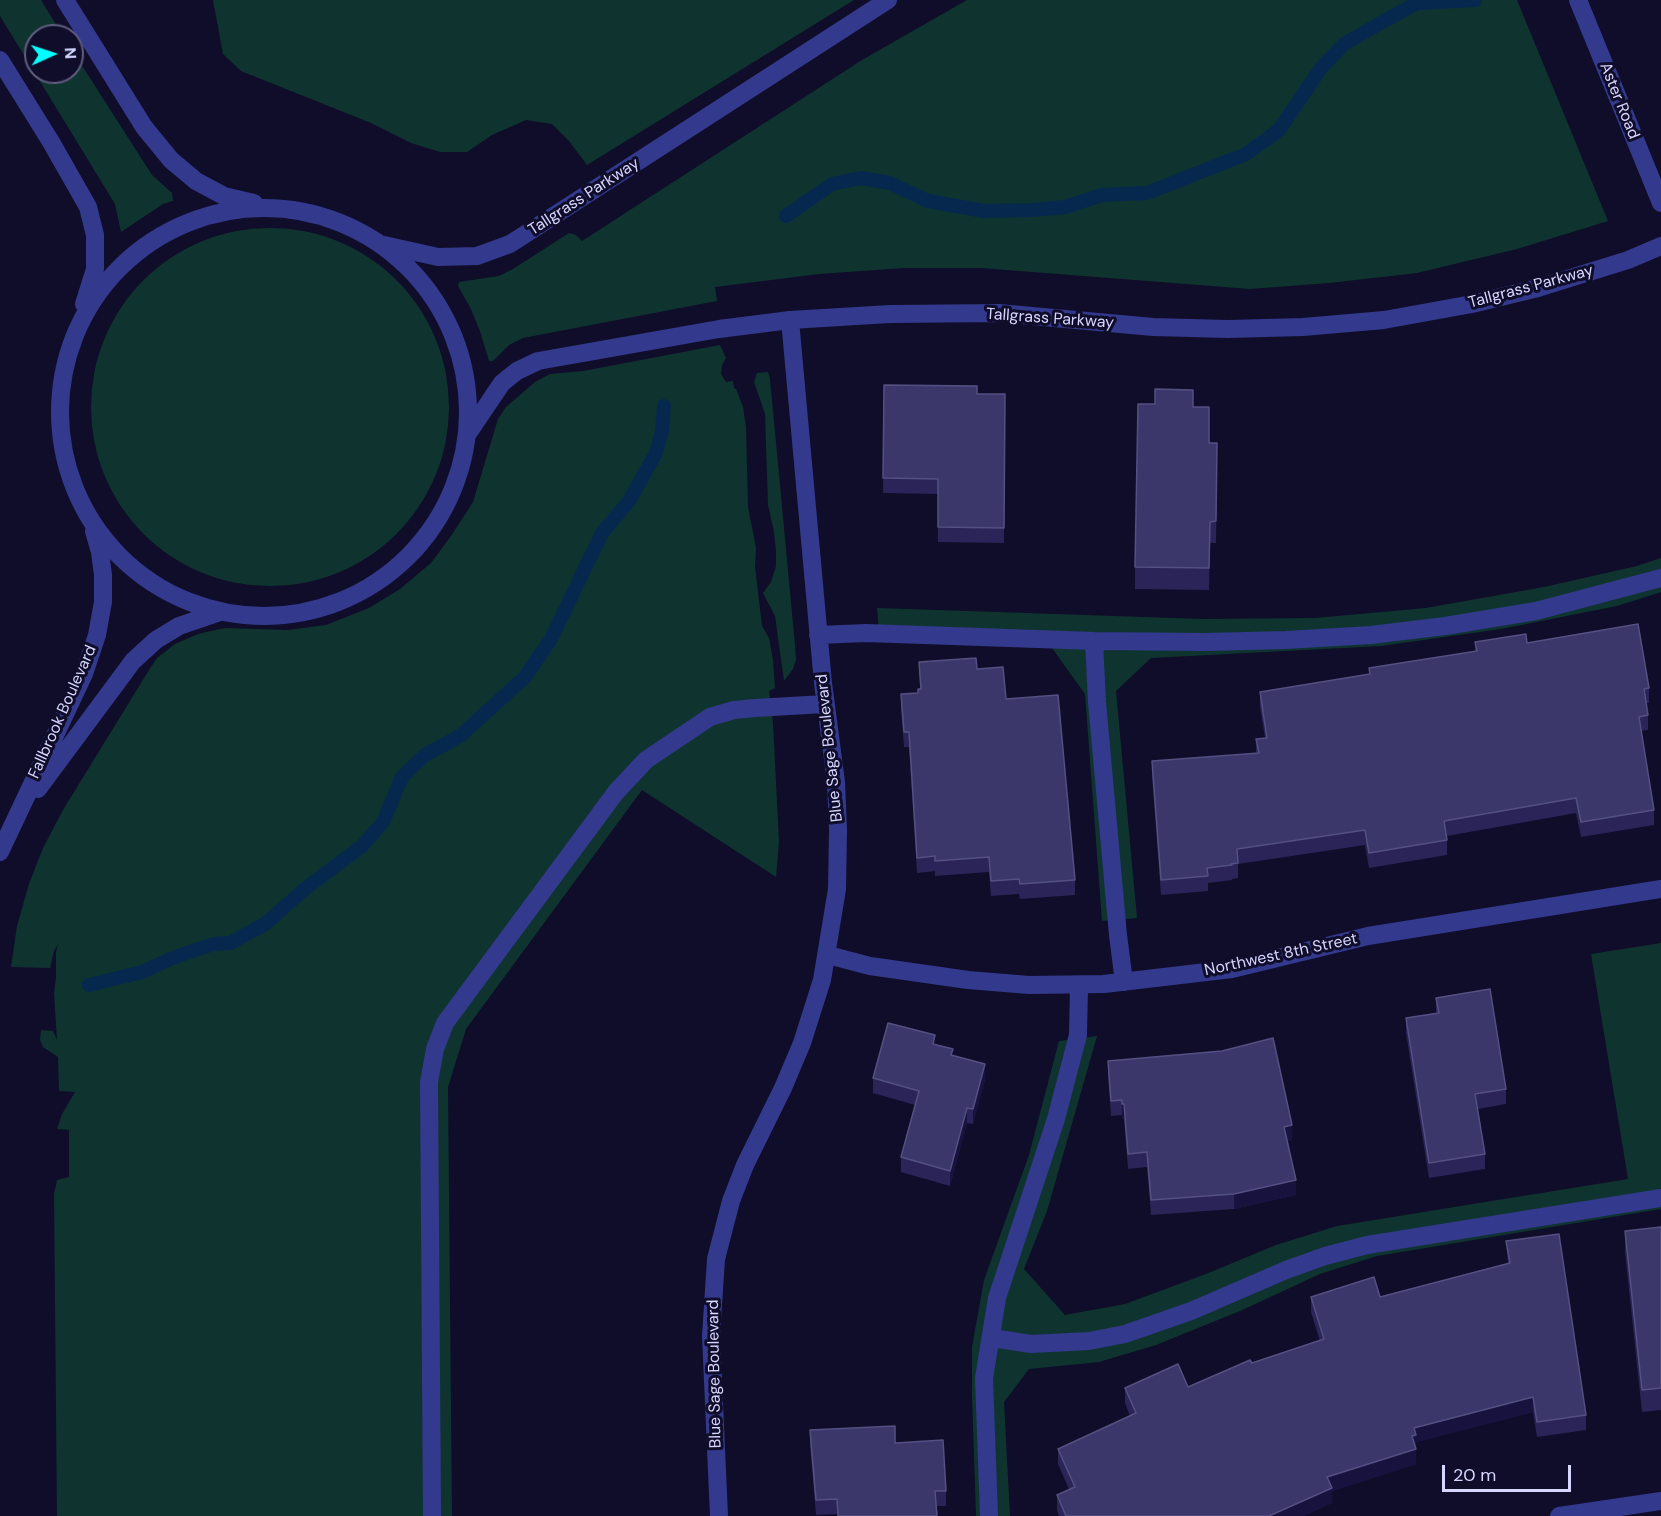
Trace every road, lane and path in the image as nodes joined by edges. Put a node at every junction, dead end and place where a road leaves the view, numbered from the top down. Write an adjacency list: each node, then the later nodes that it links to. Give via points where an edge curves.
1 (65, 0): 6 (street, via 144,127 171,160 196,181 224,196)
2 (888, 0): 7 (street, Tallgrass Parkway, via 510,244 477,256 438,257)
3 (1578, 0): 5 (street, Aster Road)
4 (0, 60): 10 (street, via 88,207 95,235 95,269)
5 (1661, 203)
6 (273, 207): 7 (street, via 321,216); 10 (street, via 236,209 201,217 167,231 136,252 110,277 88,307)
7 (382, 245): 11 (street, via 410,269 433,297 451,329 462,364 467,400)
8 (1661, 246): 9 (street, Tallgrass Parkway, via 1538,288 1472,304 1384,320 1303,327 1153,327 999,314 890,314)
9 (790, 320): 11 (street, Tallgrass Parkway, via 538,361 502,383); 15 (street, Blue Sage Boulevard)
10 (73, 340): 12 (street, via 63,377 60,415 64,453)
11 (466, 437): 14 (street, via 458,473 444,508 397,567 366,589 332,605 258,617)
12 (92, 523): 14 (street, via 117,554 148,580 182,599); 18 (street, Fallbrook Boulevard, via 103,575 97,636 84,674)
13 (1661, 578): 16 (street, via 1536,611 1371,635 1205,642)
14 (220, 612): 18 (street, Fallbrook Boulevard, via 179,626 133,661)
15 (818, 635): 16 (street, via 866,633); 17 (street, Blue Sage Boulevard)
16 (1094, 641): 22 (street)
17 (825, 704): 21 (street, Blue Sage Boulevard, via 838,830 837,890); 27 (street, via 734,710 710,717 646,760 616,792 445,1023 429,1082)
18 (11, 827): 19 (street, Fallbrook Boulevard)
19 (0, 852)
20 (1661, 889): 22 (street, Northwest 8th Street, via 1368,936 1232,969)
21 (828, 955): 23 (street, Northwest 8th Street, via 870,966 968,980); 28 (street, Blue Sage Boulevard, via 802,1043 745,1165 716,1259 711,1336)
22 (1124, 982): 23 (street, Northwest 8th Street)
23 (1079, 986): 25 (street, via 1078,1035 1053,1129 998,1298)
24 (1661, 1198): 25 (street, via 1367,1245 1315,1259 1125,1334 1089,1341 1031,1344)
25 (992, 1338): 29 (street, via 984,1377)
26 (1661, 1501): 30 (street)
27 (432, 1516)
28 (719, 1516)
29 (989, 1516)
30 (1559, 1516)

